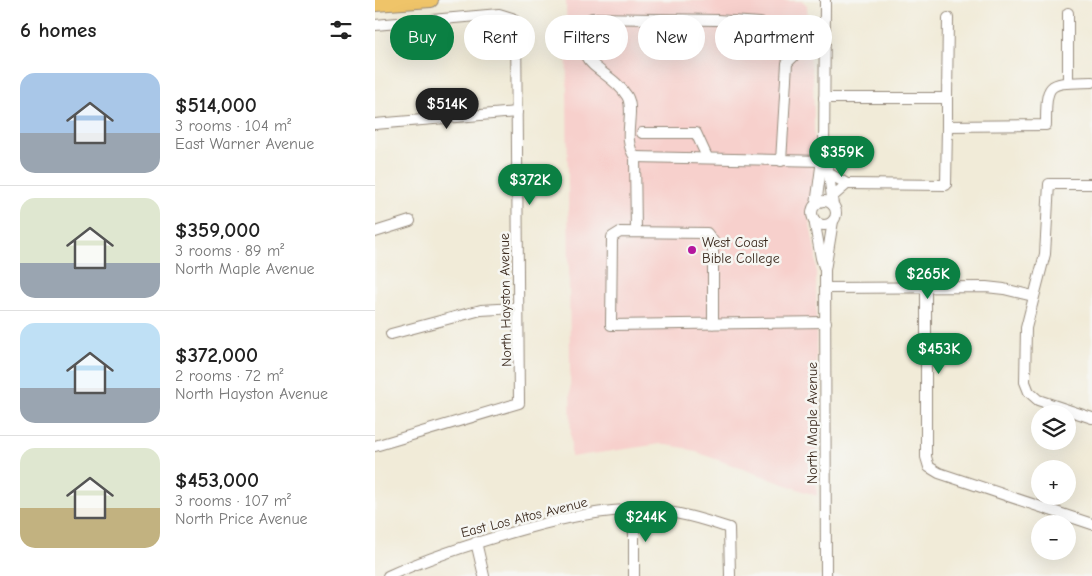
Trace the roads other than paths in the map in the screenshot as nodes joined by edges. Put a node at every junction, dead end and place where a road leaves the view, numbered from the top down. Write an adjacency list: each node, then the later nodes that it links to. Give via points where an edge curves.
1 (431, 0): 3 (main road)
2 (825, 0): 5 (street, North Maple Avenue)
3 (375, 4)
4 (1069, 14): 11 (street)
5 (825, 15)
6 (948, 18): 14 (street)
7 (715, 20): 19 (street, via 592,18 586,21 584,55 629,99 629,149)
8 (375, 24): 15 (street, North Hayston Avenue, via 499,14 512,18 517,28)
9 (790, 60): 21 (street, via 787,63)
10 (825, 60): 13 (street, North Maple Avenue)
11 (1068, 82): 12 (street); 17 (street, via 1059,83 1049,90 1046,125)
12 (1092, 82)
13 (824, 98): 14 (street); 22 (street, North Maple Avenue)
14 (947, 98): 17 (street)
15 (517, 112): 16 (street); 37 (street, North Hayston Avenue)
16 (375, 124)
17 (947, 126): 24 (street, via 947,185)
18 (642, 133): 20 (street, via 696,133)
19 (635, 156): 20 (street); 32 (street)
20 (707, 157): 21 (street)
21 (781, 161): 22 (street)
22 (824, 161): 23 (street, North Maple Avenue); 27 (street, North Maple Avenue)
23 (828, 173): 24 (street); 26 (street, North Maple Avenue)
24 (847, 184): 26 (street)
25 (1092, 184): 36 (street, via 1049,184 1045,254)
26 (832, 201): 27 (street); 30 (street, North Maple Avenue, via 836,211)
27 (816, 205): 28 (street, North Maple Avenue)
28 (814, 219): 30 (street, via 823,224); 33 (street, North Maple Avenue)
29 (410, 221): 31 (street)
30 (833, 221): 33 (street, North Maple Avenue)
31 (375, 232)
32 (636, 232): 39 (street, via 702,231 712,237); 39 (street, via 620,232 610,240 611,325)
33 (825, 270): 34 (street, North Maple Avenue)
34 (826, 288): 35 (street); 38 (street, North Maple Avenue)
35 (926, 288): 36 (street, via 995,288); 44 (street, via 926,457 929,467)
36 (1033, 296): 41 (street, via 1026,341 1025,382 1029,392 1039,400)
37 (518, 308): 40 (street, via 481,310); 42 (street, North Hayston Avenue, via 519,402)
38 (826, 322): 39 (street); 50 (street, North Maple Avenue)
39 (713, 324)
40 (391, 334)
41 (1092, 418)
42 (375, 446)
43 (634, 509): 45 (street, East Los Altos Avenue, via 558,520); 48 (street); 49 (street, East Los Altos Avenue, via 679,514 729,528)
44 (1092, 524)
45 (476, 542): 46 (street, East Los Altos Avenue); 47 (street)
46 (388, 576)
47 (484, 576)
48 (634, 576)
49 (729, 576)
50 (826, 576)

